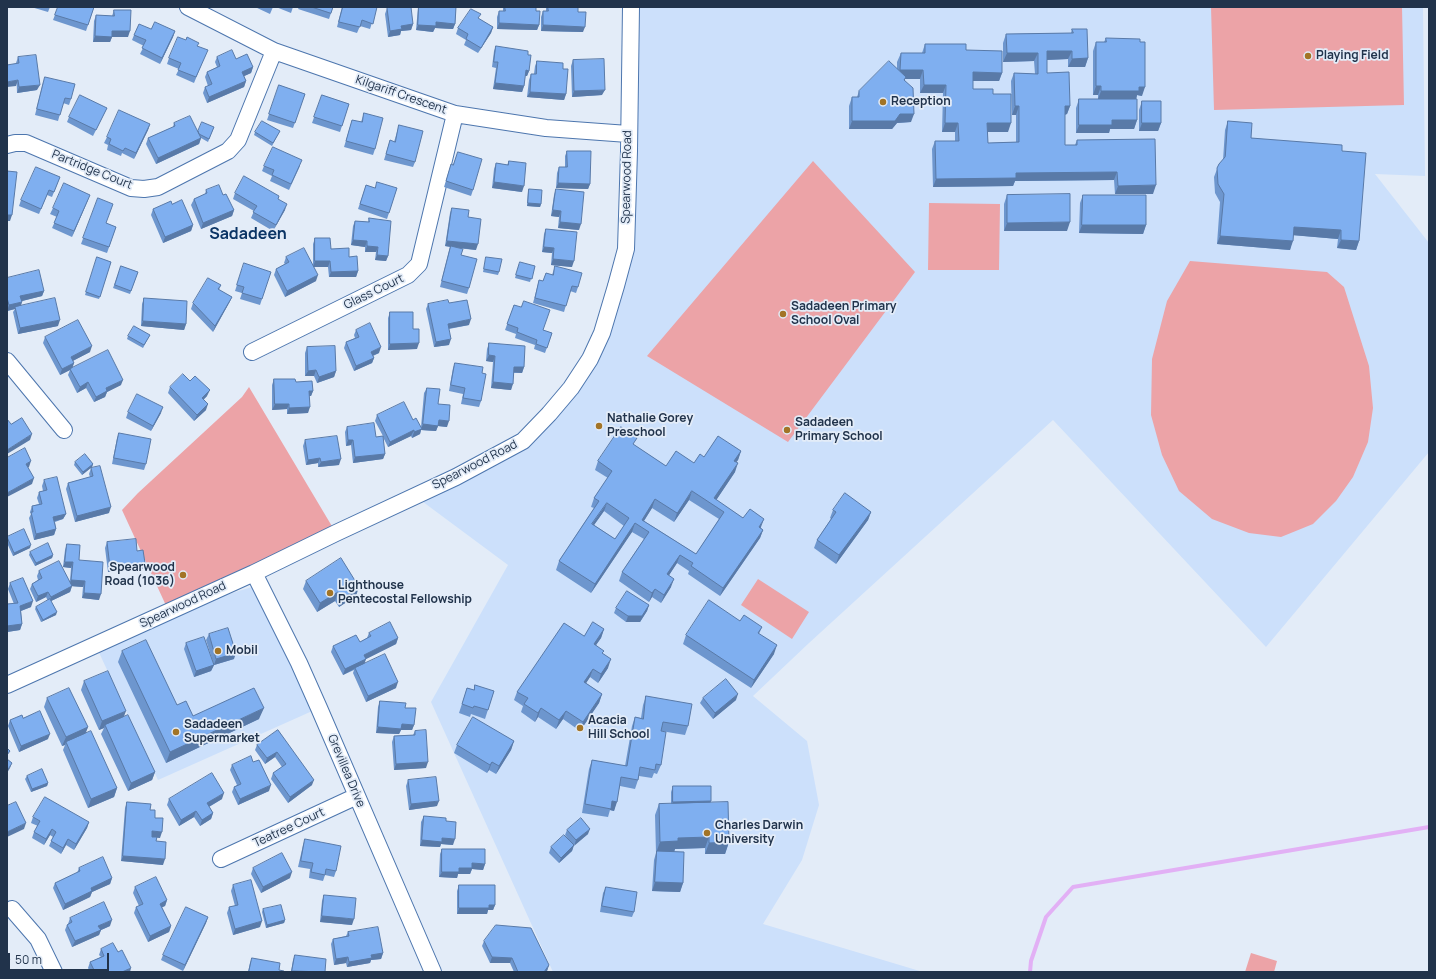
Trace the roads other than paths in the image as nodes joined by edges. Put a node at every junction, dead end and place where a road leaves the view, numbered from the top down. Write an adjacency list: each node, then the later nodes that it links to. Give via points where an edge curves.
1 (188, 7): 3 (street, Kilgariff Crescent)
2 (631, 7): 5 (street, Spearwood Road)
3 (274, 51): 4 (street, Kilgariff Crescent); 6 (street, Partridge Court, via 238,140 228,151 158,187 131,188 26,143 15,142)
4 (456, 114): 5 (street, Kilgariff Crescent, via 546,128); 7 (street, Glass Court, via 419,264 408,275)
5 (628, 134): 10 (street, Spearwood Road, via 626,249 616,286 602,333 590,359 571,388 549,414 523,441 456,477)
6 (7, 145)
7 (252, 352)
8 (7, 361): 9 (street)
9 (64, 430)
10 (254, 573): 11 (street, Spearwood Road); 12 (street, Grevillea Drive, via 299,663)
11 (7, 685)
12 (357, 796): 13 (street, Teatree Court); 16 (street, Grevillea Drive)
13 (221, 859)
14 (12, 909): 15 (street, via 38,939)
15 (54, 972)
16 (434, 972)

